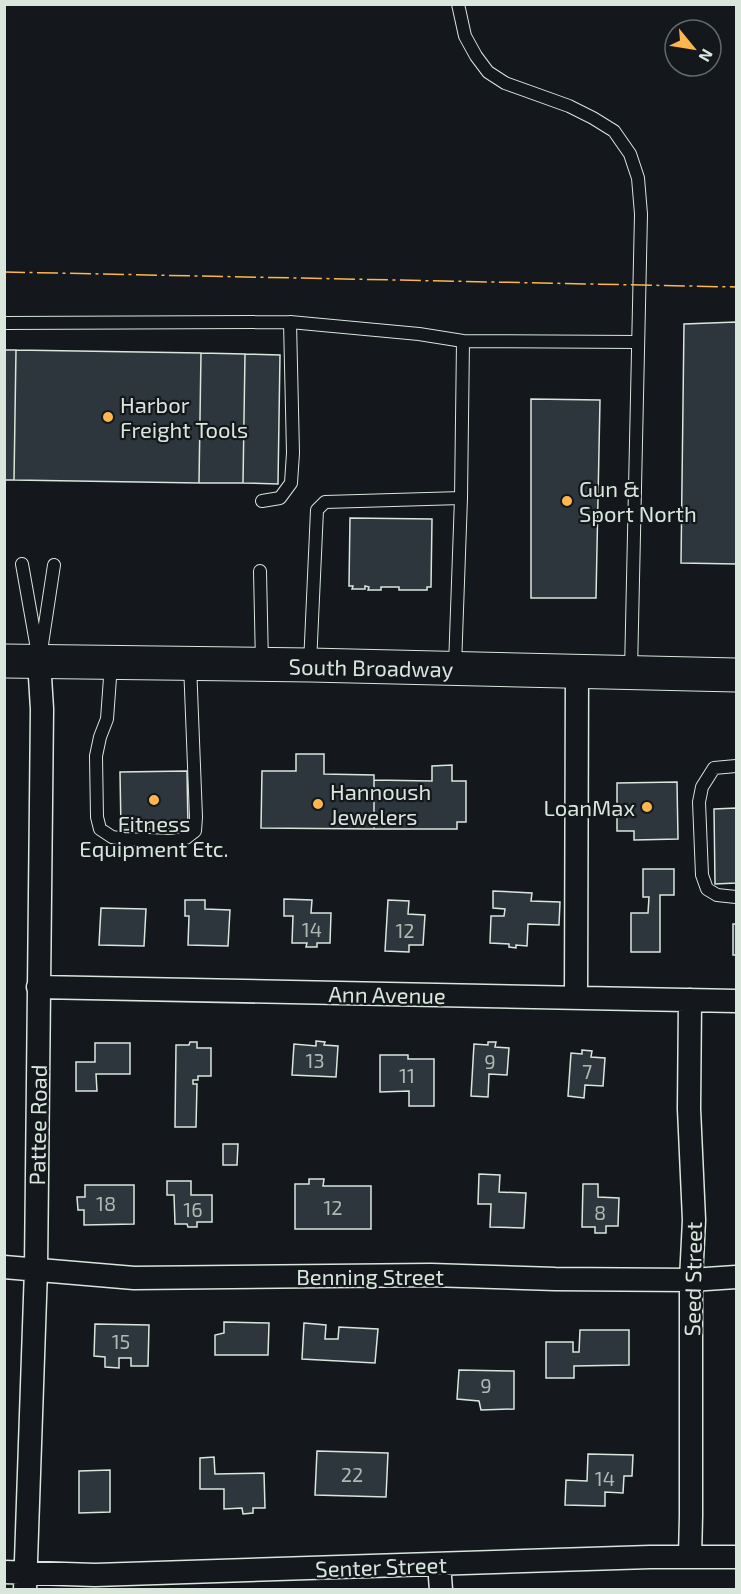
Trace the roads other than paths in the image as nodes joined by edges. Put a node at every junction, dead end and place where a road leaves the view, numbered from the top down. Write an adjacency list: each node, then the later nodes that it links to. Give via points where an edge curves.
1 (458, 4): 5 (lane, via 465,36 488,72 505,83 593,118 614,131 630,154 638,178 641,214)
2 (290, 322): 3 (lane); 4 (lane); 7 (lane, via 291,483 280,498)
3 (4, 323)
4 (463, 341): 5 (lane); 6 (lane)
5 (637, 342): 19 (lane)
6 (460, 498): 16 (lane, via 325,502 317,510); 17 (lane)
7 (262, 501)
8 (22, 564): 12 (lane)
9 (54, 565): 12 (lane)
10 (260, 571): 15 (lane)
11 (4, 661): 12 (main road, South Broadway)
12 (39, 661): 13 (main road, South Broadway); 23 (street, Pattee Road, via 42,709)
13 (111, 662): 14 (main road, South Broadway); 14 (lane, via 108,719 96,756 100,829 112,837 172,841 195,831)
14 (190, 664): 15 (main road, South Broadway)
15 (262, 665): 16 (main road, South Broadway)
16 (310, 665): 17 (main road, South Broadway)
17 (454, 668): 18 (main road, South Broadway)
18 (578, 671): 19 (main road, South Broadway); 24 (street)
19 (631, 672): 20 (main road, South Broadway)
20 (736, 675)
21 (736, 766): 22 (lane, via 714,768 699,802 702,875 707,889 717,895)
22 (736, 897)
23 (38, 987): 24 (street, Ann Avenue); 28 (street, Pattee Road)
24 (576, 998): 25 (street, Ann Avenue)
25 (690, 1000): 26 (street, Ann Avenue); 30 (street, Seed Street, via 694,1220)
26 (736, 1001)
27 (4, 1267): 28 (street, Benning Street)
28 (36, 1269): 30 (street, Benning Street, via 134,1278 431,1275); 34 (street, Pattee Road)
29 (736, 1277): 30 (street, Benning Street)
30 (691, 1280): 31 (street, Seed Street)
31 (690, 1557): 32 (street, Senter Street); 33 (street, Senter Street)
32 (736, 1557)
33 (439, 1564): 34 (street, Senter Street); 35 (street)
34 (18, 1578)
35 (441, 1590)

